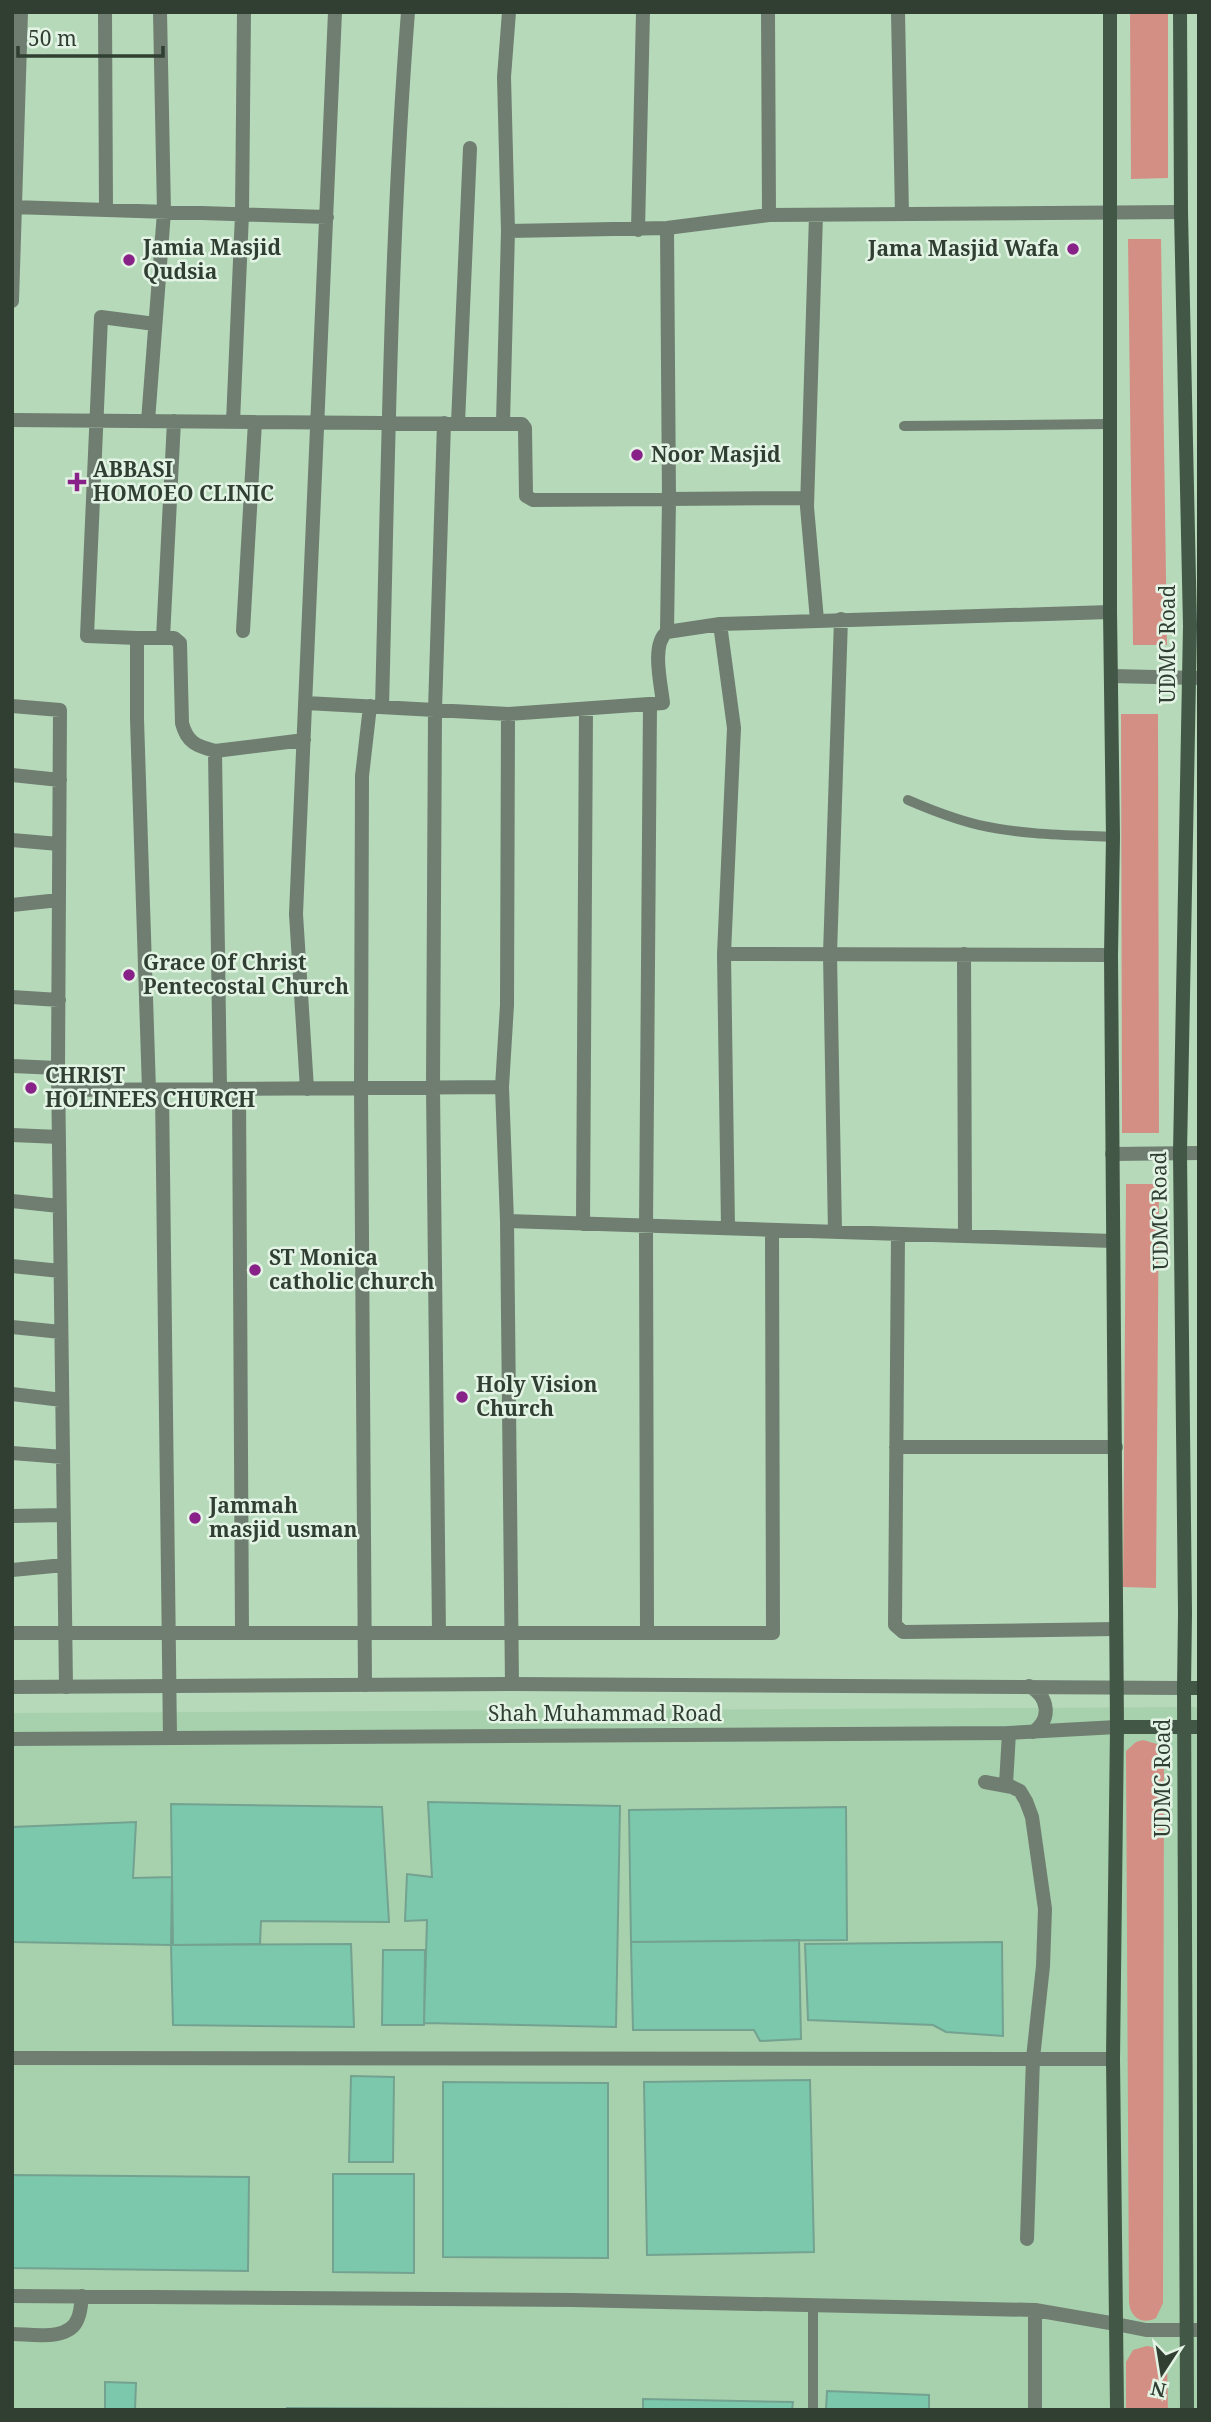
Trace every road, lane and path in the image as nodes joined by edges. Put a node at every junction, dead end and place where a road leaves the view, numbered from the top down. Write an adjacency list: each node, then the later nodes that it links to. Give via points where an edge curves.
1 (21, 12): 14 (street)
2 (105, 12): 15 (street)
3 (160, 12): 16 (street)
4 (244, 12): 19 (street)
5 (335, 12): 23 (street)
6 (408, 12): 36 (street)
7 (509, 12): 26 (street, via 504,77)
8 (643, 12): 25 (street)
9 (768, 12): 21 (street)
10 (898, 12): 20 (street)
11 (1110, 12): 17 (main road)
12 (1180, 12): 18 (main road, UDMC Road)
13 (470, 148): 37 (street)
14 (14, 207): 15 (street); 27 (street)
15 (106, 210): 16 (street)
16 (164, 212): 19 (street); 28 (street)
17 (1111, 212): 18 (street); 20 (street); 39 (main road)
18 (1181, 212): 47 (main road, UDMC Road)
19 (242, 214): 23 (street); 33 (street)
20 (902, 214): 22 (street)
21 (769, 215): 22 (street); 24 (street)
22 (816, 215): 41 (street)
23 (327, 217): 35 (street)
24 (667, 228): 25 (street); 42 (street)
25 (638, 230): 26 (street)
26 (508, 231): 38 (street)
27 (12, 300)
28 (155, 324): 30 (street, via 101,317); 31 (street)
29 (12, 420): 30 (street)
30 (96, 421): 31 (street); 50 (street, via 87,636)
31 (148, 421): 32 (street)
32 (174, 421): 33 (street); 51 (street)
33 (233, 422): 34 (street)
34 (255, 422): 35 (street); 48 (street)
35 (318, 422): 36 (street); 54 (street)
36 (389, 423): 37 (street); 57 (street)
37 (451, 423): 38 (street); 59 (street)
38 (503, 423): 42 (street, via 525,428 526,496 533,500)
39 (1110, 424): 40 (lane); 43 (main road)
40 (904, 426)
41 (807, 498): 42 (street); 44 (street)
42 (669, 499): 49 (street)
43 (1110, 612): 45 (street); 52 (main road)
44 (817, 620): 45 (street); 46 (street)
45 (841, 620): 72 (street)
46 (720, 624): 49 (street); 71 (street, via 734,728)
47 (1194, 626): 53 (main road, UDMC Road)
48 (243, 631)
49 (667, 632): 55 (street, via 657,646 663,703)
50 (137, 638): 51 (street); 86 (street)
51 (163, 638): 62 (street, via 180,643 185,734 193,744)
52 (1111, 676): 53 (street); 66 (main road)
53 (1194, 678): 89 (main road, UDMC Road)
54 (306, 703): 57 (street); 61 (street)
55 (650, 704): 58 (street); 96 (street)
56 (12, 706): 64 (street, via 60,710)
57 (376, 707): 59 (street); 80 (street, via 362,776)
58 (586, 709): 60 (street); 95 (street)
59 (435, 710): 60 (street); 81 (street)
60 (508, 714): 79 (street, via 507,1005)
61 (304, 740): 62 (street); 84 (street, via 296,914)
62 (215, 751): 82 (street)
63 (12, 775): 64 (street)
64 (60, 780): 68 (street)
65 (908, 800): 66 (lane, via 981,825)
66 (1113, 837): 74 (main road)
67 (12, 840): 68 (street)
68 (59, 844): 69 (street)
69 (59, 900): 70 (street); 76 (street)
70 (12, 905)
71 (724, 954): 72 (street); 97 (street)
72 (830, 954): 73 (street); 99 (street)
73 (964, 954): 74 (street); 101 (street)
74 (1111, 955): 91 (main road)
75 (12, 998): 76 (street)
76 (58, 1000): 78 (street)
77 (12, 1066): 78 (street)
78 (58, 1068): 85 (street)
79 (502, 1087): 81 (street); 94 (street)
80 (361, 1088): 81 (street); 84 (street); 123 (street)
81 (433, 1088): 124 (street)
82 (220, 1089): 83 (street); 86 (street)
83 (239, 1089): 84 (street); 122 (street)
84 (307, 1089)
85 (59, 1090): 86 (street); 88 (street)
86 (156, 1090): 121 (street)
87 (12, 1135): 88 (street)
88 (59, 1137): 93 (street)
89 (1180, 1153): 90 (street); 91 (street); 117 (main road, UDMC Road)
90 (1199, 1153)
91 (1112, 1154): 102 (main road)
92 (12, 1201): 93 (street)
93 (59, 1206): 104 (street)
94 (507, 1222): 95 (street); 125 (street)
95 (583, 1224): 96 (street)
96 (646, 1226): 97 (street); 126 (street)
97 (728, 1228): 98 (street)
98 (772, 1230): 99 (street); 126 (street, via 773,1633)
99 (835, 1232): 100 (street)
100 (898, 1234): 101 (street); 109 (street)
101 (965, 1236): 102 (street)
102 (1113, 1241): 110 (main road)
103 (12, 1266): 104 (street)
104 (60, 1271): 106 (street)
105 (12, 1327): 106 (street)
106 (61, 1332): 108 (street)
107 (12, 1394): 108 (street)
108 (62, 1400): 112 (street)
109 (896, 1447): 110 (street); 118 (street, via 895,1625 899,1630)
110 (1115, 1447): 118 (main road)
111 (12, 1453): 112 (street)
112 (62, 1457): 113 (street)
113 (63, 1515): 114 (street); 115 (street)
114 (12, 1516)
115 (64, 1565): 116 (street); 120 (street)
116 (12, 1570)
117 (1192, 1613): 134 (main road, UDMC Road)
118 (1116, 1629): 131 (main road)
119 (12, 1633): 120 (street)
120 (65, 1633): 121 (street); 133 (street)
121 (167, 1633): 122 (street); 129 (street)
122 (242, 1633): 123 (street)
123 (364, 1633): 124 (street); 128 (street)
124 (439, 1633): 125 (street)
125 (513, 1633): 126 (street); 127 (street)
126 (647, 1633)
127 (512, 1684): 128 (street, Shah Muhammad Road); 130 (street, Shah Muhammad Road)
128 (365, 1685): 129 (street, Shah Muhammad Road)
129 (169, 1686): 133 (street, Shah Muhammad Road); 140 (street)
130 (1030, 1686): 131 (street, Shah Muhammad Road); 138 (street, via 1046,1704 1044,1721)
131 (1116, 1686): 134 (street, Shah Muhammad Road); 137 (main road)
132 (12, 1687): 133 (street, Shah Muhammad Road)
133 (66, 1687)
134 (1184, 1688): 135 (main road, Shah Muhammad Road); 136 (main road, UDMC Road)
135 (1199, 1688)
136 (1191, 1726): 137 (main road, Shah Muhammad Road); 144 (main road, UDMC Road)
137 (1118, 1727): 138 (street, Shah Muhammad Road); 147 (main road)
138 (1033, 1732): 139 (street, Shah Muhammad Road)
139 (1009, 1733): 140 (street, Shah Muhammad Road); 143 (street)
140 (170, 1738): 141 (street, Shah Muhammad Road)
141 (12, 1739)
142 (985, 1782): 143 (street)
143 (1006, 1784): 146 (street, via 1020,1791 1032,1817 1045,1909)
144 (1192, 1993): 149 (main road, UDMC Road)
145 (12, 2058): 146 (street)
146 (1033, 2058): 147 (street); 148 (street)
147 (1113, 2059): 154 (main road)
148 (1027, 2239)
149 (1192, 2293): 155 (main road, UDMC Road)
150 (12, 2296): 151 (street)
151 (82, 2296): 152 (street); 156 (street, via 78,2321 69,2330)
152 (813, 2305): 153 (street); 157 (lane)
153 (1035, 2310): 154 (street); 158 (street)
154 (1116, 2324): 155 (street, via 1146,2330); 159 (main road)
155 (1192, 2330): 160 (main road, UDMC Road)
156 (12, 2334)
157 (813, 2410)
158 (1035, 2410)
159 (1117, 2410)
160 (1186, 2410)

